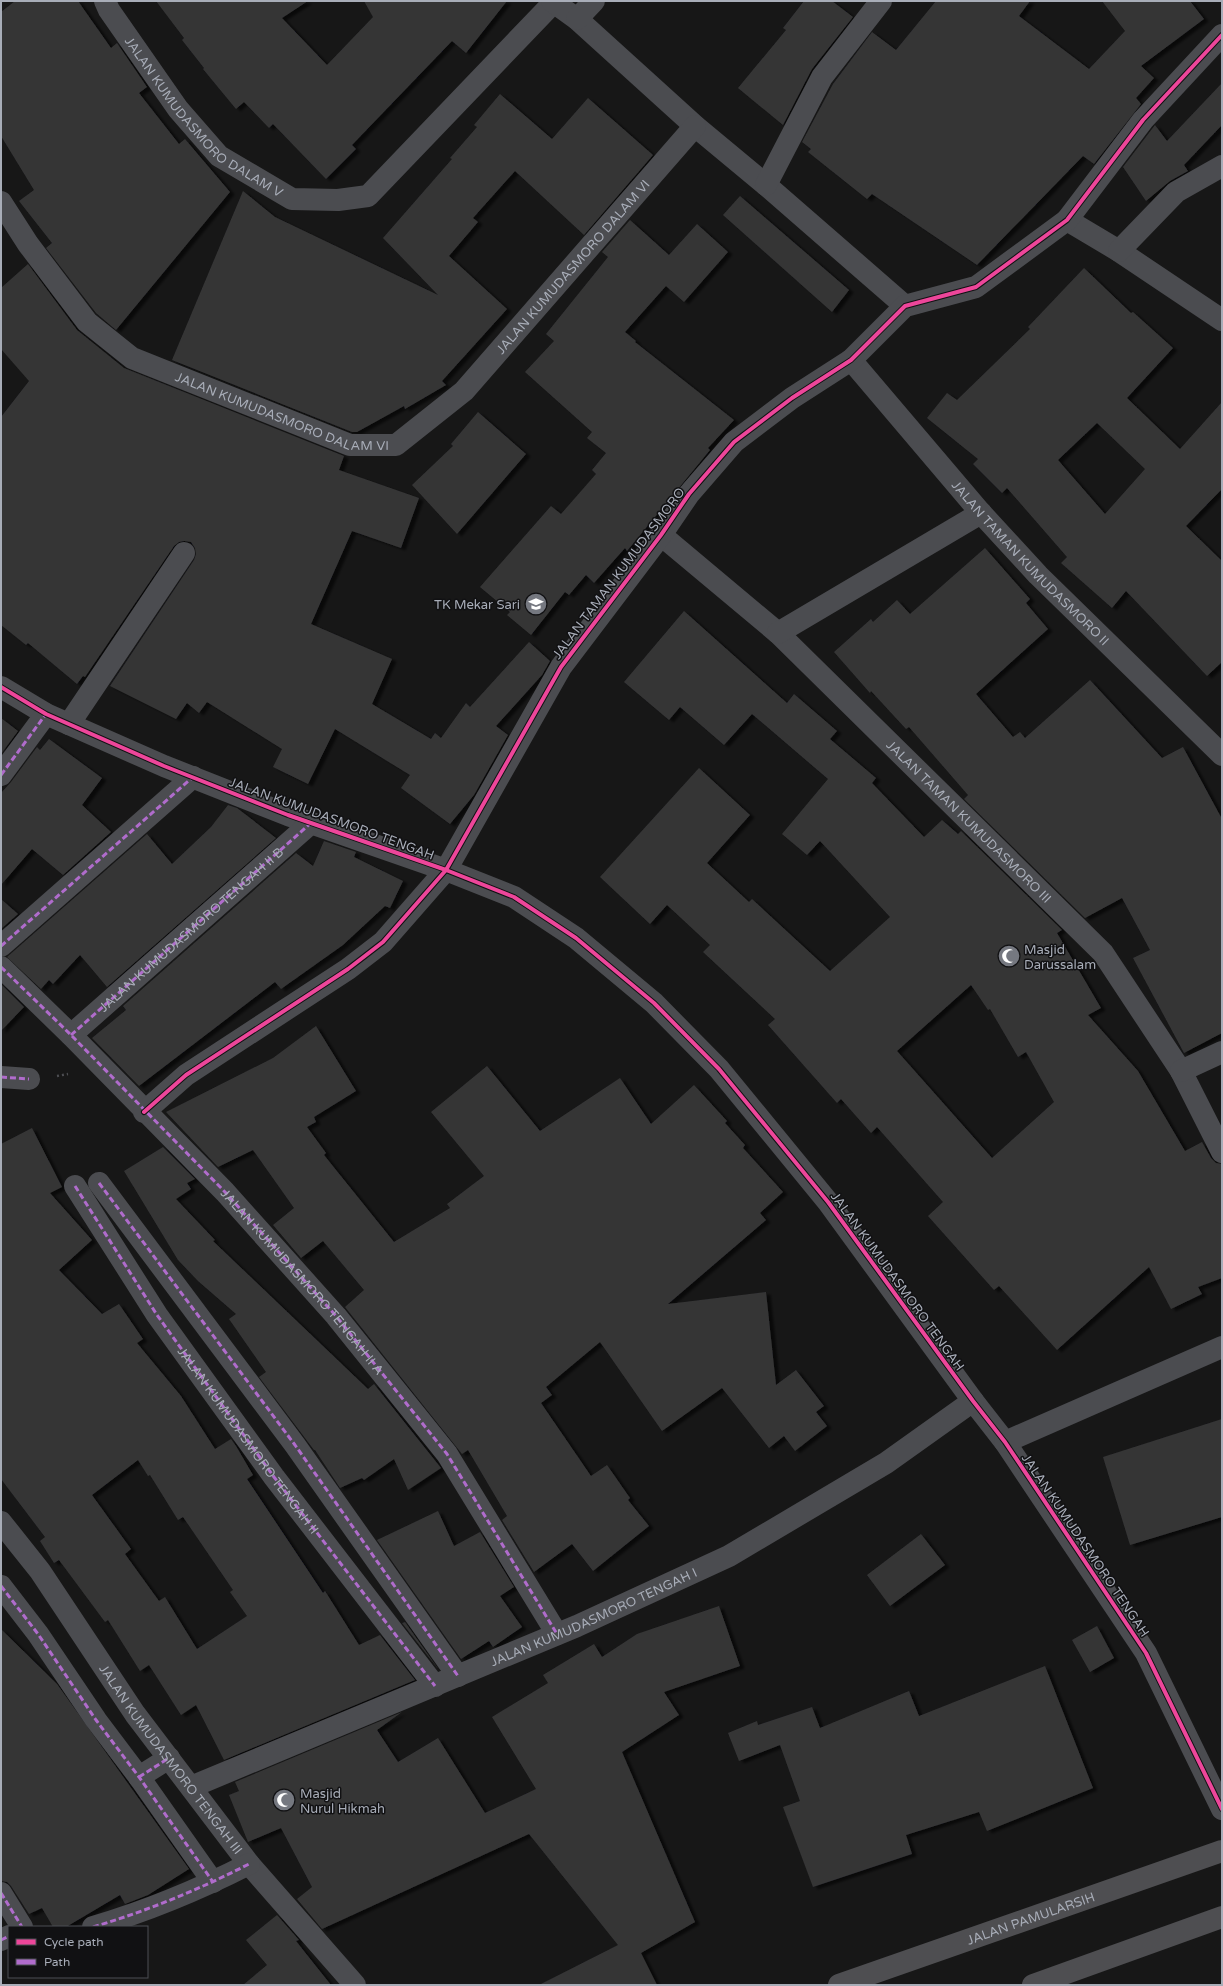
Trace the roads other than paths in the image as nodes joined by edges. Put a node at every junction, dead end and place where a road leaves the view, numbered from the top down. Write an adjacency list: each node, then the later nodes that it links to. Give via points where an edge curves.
1 (105, 1): 4 (street, JALAN KUMUDASMORO DALAM V, via 178,109 219,156 292,200 338,200 368,196)
2 (594, 1): 5 (street)
3 (881, 1): 9 (street, via 822,77)
4 (553, 2): 5 (street)
5 (577, 19): 7 (street)
6 (1222, 34): 11 (street, JALAN TAMAN KUMUDASMORO, via 1143,120)
7 (695, 126): 9 (street); 10 (street, JALAN KUMUDASMORO DALAM VI, via 464,391 396,445 350,445 132,358 87,322 28,244)
8 (1222, 166): 12 (street, via 1176,192)
9 (766, 185): 13 (street)
10 (1, 202)
11 (1067, 220): 12 (street); 13 (street, JALAN TAMAN KUMUDASMORO, via 976,286)
12 (1119, 250): 14 (street)
13 (905, 306): 15 (street, JALAN TAMAN KUMUDASMORO)
14 (1222, 320)
15 (851, 360): 16 (street, JALAN TAMAN KUMUDASMORO II); 17 (street, JALAN TAMAN KUMUDASMORO, via 792,398 734,442 689,494)
16 (980, 513): 19 (street); 23 (street, JALAN TAMAN KUMUDASMORO II, via 1038,575)
17 (661, 535): 19 (street, JALAN TAMAN KUMUDASMORO III); 27 (street, JALAN TAMAN KUMUDASMORO, via 561,667)
18 (184, 552): 22 (street)
19 (778, 633): 32 (street, JALAN TAMAN KUMUDASMORO III, via 1104,953)
20 (1, 687): 21 (street, JALAN KUMUDASMORO TENGAH)
21 (46, 714): 22 (street, JALAN KUMUDASMORO TENGAH); 24 (street)
22 (69, 724): 25 (street, JALAN KUMUDASMORO TENGAH)
23 (1222, 756)
24 (1, 776)
25 (193, 777): 26 (street, JALAN KUMUDASMORO TENGAH); 28 (street)
26 (311, 823): 27 (street, JALAN KUMUDASMORO TENGAH); 30 (street, JALAN KUMUDASMORO TENGAH II B)
27 (446, 870): 35 (street, JALAN TAMAN KUMUDASMORO, via 383,942 348,969 186,1075); 40 (street, JALAN KUMUDASMORO TENGAH, via 514,897 576,938 654,1003 719,1069 828,1202)
28 (1, 946)
29 (1, 967): 30 (street, JALAN KUMUDASMORO TENGAH II A)
30 (71, 1035): 35 (street, JALAN KUMUDASMORO TENGAH II A)
31 (1222, 1052): 32 (street)
32 (1181, 1072): 36 (street, JALAN TAMAN KUMUDASMORO III)
33 (1, 1077): 34 (street)
34 (29, 1079)
35 (144, 1112): 44 (street, JALAN KUMUDASMORO TENGAH II A, via 225,1192 336,1316 447,1454)
36 (1222, 1152)
37 (99, 1184): 45 (street, via 295,1445)
38 (75, 1186): 46 (street, JALAN KUMUDASMORO TENGAH II, via 157,1315 274,1478)
39 (1222, 1347): 41 (street)
40 (973, 1401): 41 (street, JALAN KUMUDASMORO TENGAH); 44 (street, JALAN KUMUDASMORO TENGAH I, via 886,1463 729,1556)
41 (1005, 1442): 50 (street, JALAN KUMUDASMORO TENGAH, via 1146,1654)
42 (1, 1522): 47 (street, JALAN KUMUDASMORO TENGAH III, via 40,1571 135,1714)
43 (1, 1586): 48 (street)
44 (557, 1634): 45 (street, JALAN KUMUDASMORO TENGAH I)
45 (458, 1676): 46 (street, JALAN KUMUDASMORO TENGAH I)
46 (435, 1686): 49 (street, JALAN KUMUDASMORO TENGAH I)
47 (170, 1758): 48 (street); 49 (street, JALAN KUMUDASMORO TENGAH III)
48 (139, 1777): 53 (street)
49 (190, 1787): 52 (street, JALAN KUMUDASMORO TENGAH III)
50 (1222, 1810)
51 (1222, 1851): 59 (highway, JALAN PAMULARSIH)
52 (249, 1864): 53 (street); 58 (street, JALAN KUMUDASMORO TENGAH III)
53 (213, 1882): 57 (street)
54 (1, 1894): 56 (street)
55 (1222, 1917): 60 (highway)
56 (21, 1926)
57 (96, 1926)
58 (355, 1985)
59 (839, 1985)
60 (1033, 1985)

